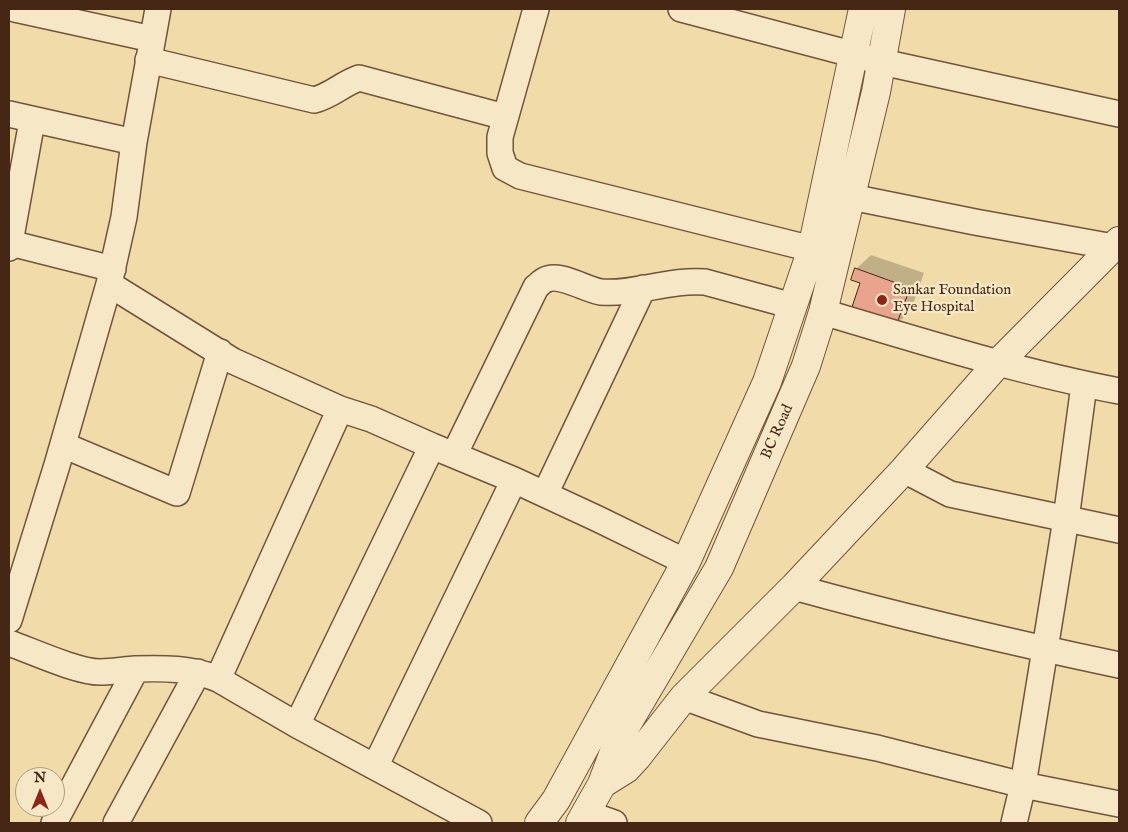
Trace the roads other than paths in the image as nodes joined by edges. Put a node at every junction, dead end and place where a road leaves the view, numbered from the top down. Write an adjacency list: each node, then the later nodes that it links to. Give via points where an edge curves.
1 (15, 9): 7 (street)
2 (158, 9): 7 (street)
3 (536, 9): 11 (street)
4 (863, 9): 8 (street)
5 (891, 9): 9 (street, BC Road)
6 (689, 10): 8 (street)
7 (150, 49): 11 (street, via 314,100 326,97 359,78); 13 (street)
8 (854, 55): 9 (street); 17 (street)
9 (882, 62): 10 (street); 14 (street, BC Road)
10 (1119, 114)
11 (506, 117): 17 (street, via 500,137 500,153 505,168 520,176)
12 (20, 118): 13 (street); 15 (street)
13 (134, 142): 18 (street, via 124,217)
14 (851, 197): 16 (street, via 975,222); 21 (street, BC Road)
15 (9, 245): 18 (street)
16 (1118, 245): 23 (street)
17 (812, 249): 20 (street)
18 (111, 277): 22 (street); 27 (street)
19 (644, 288): 20 (street, via 705,282); 28 (street, via 600,292 559,278 547,278 536,287); 31 (street)
20 (793, 306): 34 (street, via 768,382)
21 (823, 312): 23 (street); 42 (street, BC Road, via 806,366 719,568)
22 (220, 352): 26 (street, via 233,361); 27 (street, via 177,492)
23 (998, 363): 24 (street); 29 (street)
24 (1084, 385): 25 (street); 32 (street)
25 (1119, 391)
26 (340, 409): 28 (street); 43 (street)
27 (63, 445): 36 (street)
28 (443, 451): 30 (street); 45 (street)
29 (904, 470): 32 (street, via 950,494); 35 (street)
30 (514, 480): 31 (street); 46 (street)
31 (545, 494): 34 (street)
32 (1066, 519): 33 (street); 38 (street)
33 (1119, 530)
34 (686, 562): 39 (street)
35 (794, 586): 38 (street); 44 (street)
36 (9, 620)
37 (9, 642): 41 (street, via 82,669 99,672)
38 (1045, 650): 40 (street); 48 (street)
39 (634, 659): 42 (street); 54 (street, via 556,800)
40 (1119, 665)
41 (136, 669): 43 (street, via 188,670); 51 (street)
42 (659, 670): 44 (street); 47 (street, BC Road, via 620,736)
43 (208, 675): 45 (street); 52 (street)
44 (688, 693): 47 (street, via 626,769); 48 (street, via 758,724 877,748)
45 (297, 724): 46 (street)
46 (375, 766): 53 (street)
47 (602, 784): 50 (street, BC Road)
48 (1023, 784): 49 (street); 56 (street)
49 (1119, 804)
50 (583, 818): 55 (street)
51 (54, 823)
52 (116, 823)
53 (479, 823)
54 (539, 823)
55 (614, 823)
56 (1014, 823)

